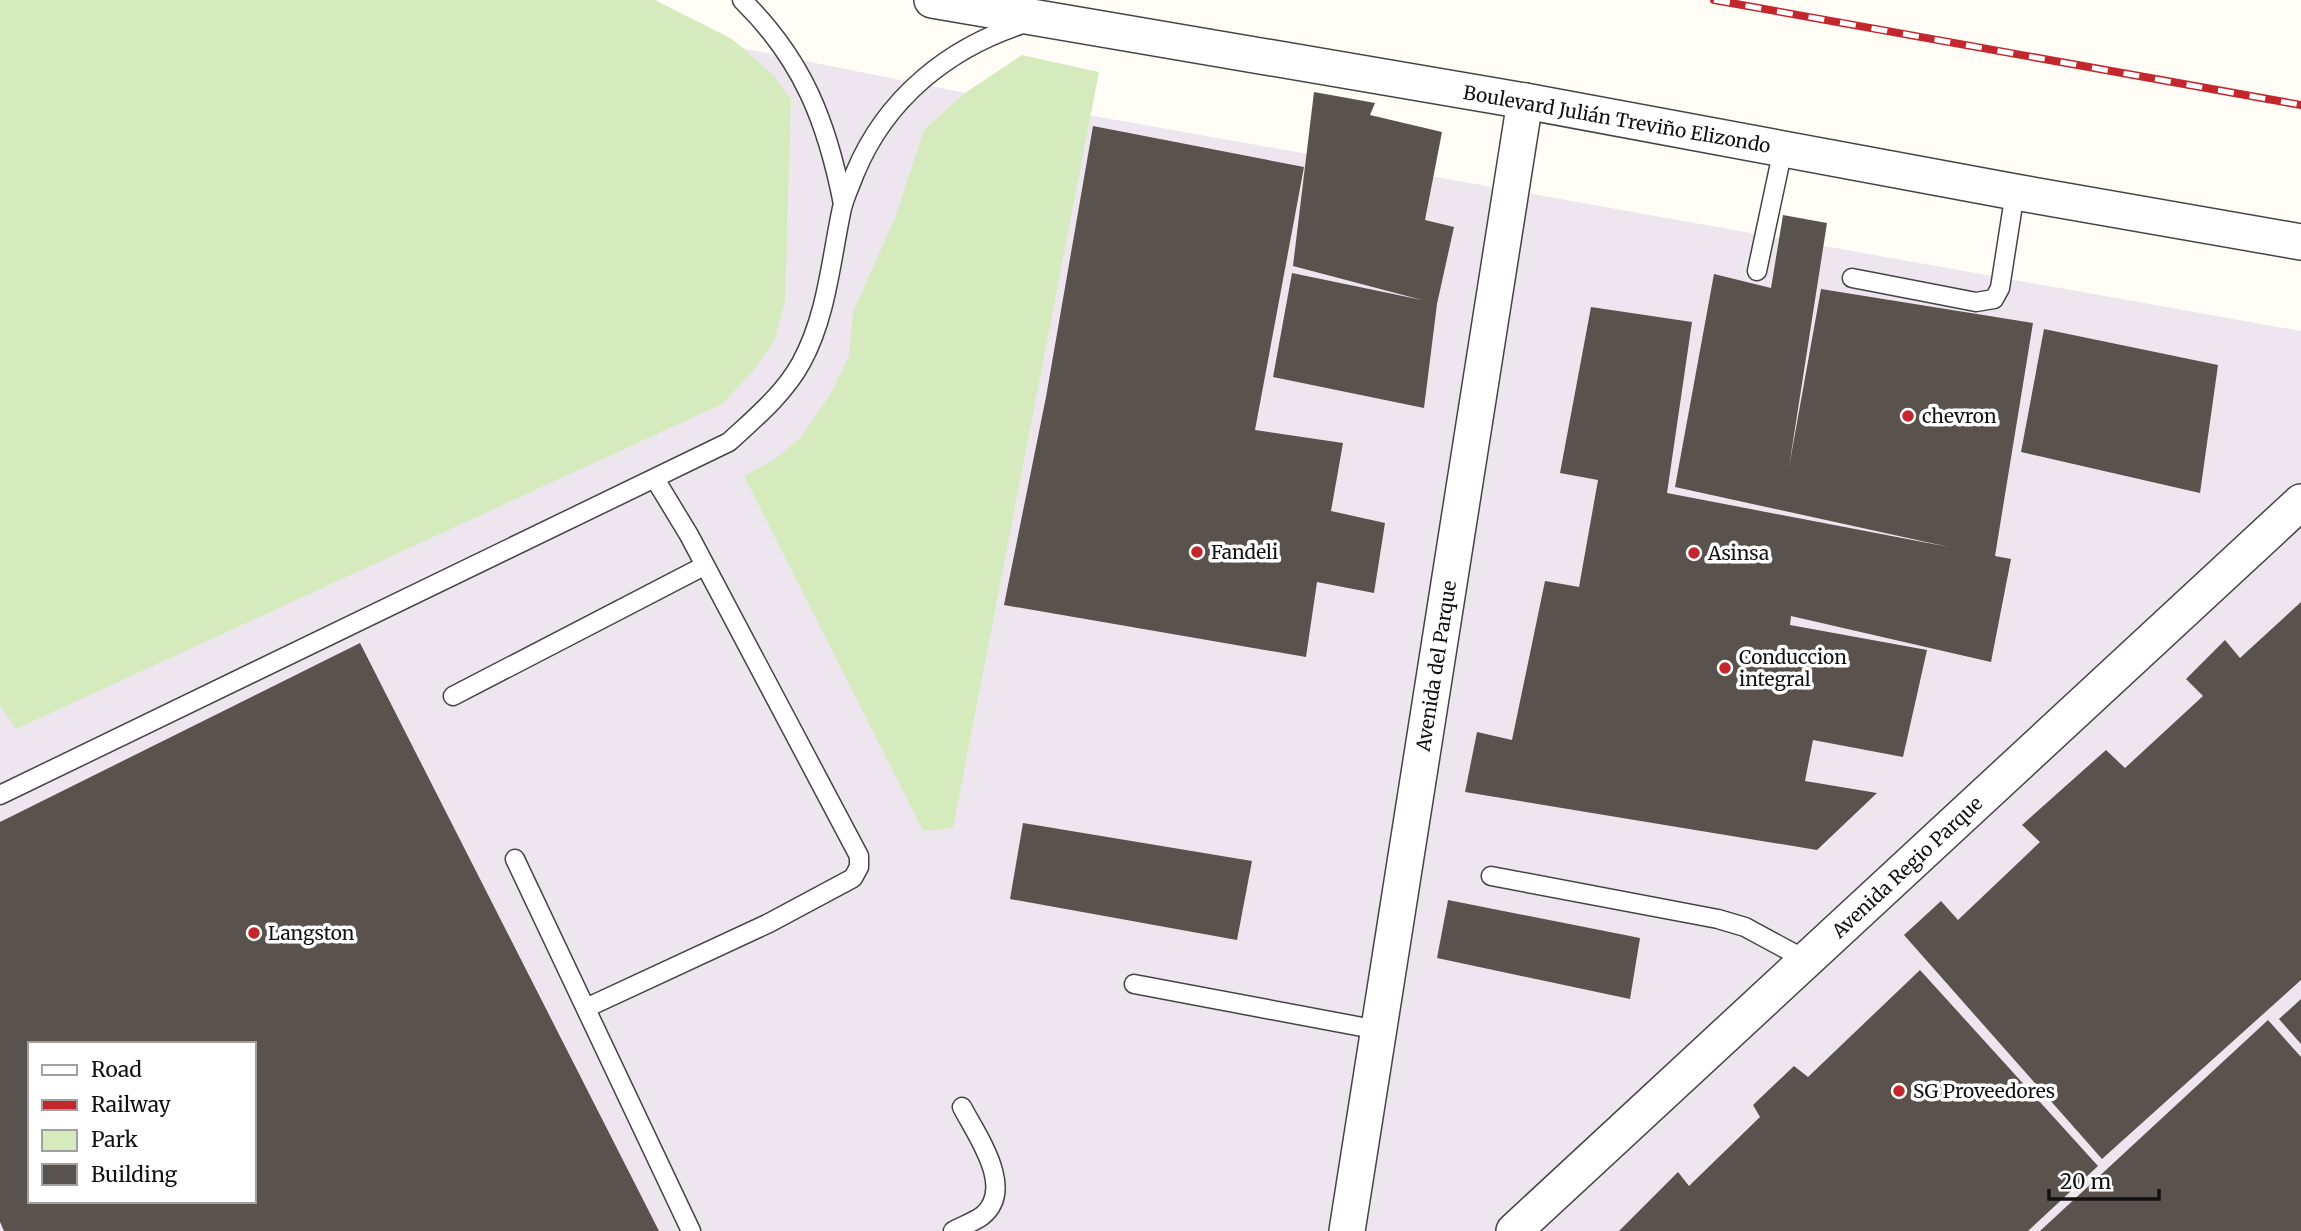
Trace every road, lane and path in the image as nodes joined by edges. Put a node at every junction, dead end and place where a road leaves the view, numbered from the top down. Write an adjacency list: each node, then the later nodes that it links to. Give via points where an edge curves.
1 (742, 0): 7 (lane, via 790,59 816,104)
2 (932, 0): 3 (street, Boulevard Julián Treviño Elizondo)
3 (1038, 19): 4 (street, Boulevard Julián Treviño Elizondo); 7 (lane, via 995,33 943,61 899,101 865,149)
4 (1525, 101): 5 (street, Boulevard Julián Treviño Elizondo); 21 (street, Avenida del Parque)
5 (1783, 149): 6 (street, Boulevard Julián Treviño Elizondo); 9 (lane)
6 (2015, 192): 8 (street, Boulevard Julián Treviño Elizondo); 10 (lane, via 2000,288 1994,299 1976,302)
7 (843, 204): 11 (lane, via 818,321 801,363 773,401 729,442)
8 (2301, 242)
9 (1757, 271)
10 (1852, 278)
11 (654, 479): 13 (lane); 15 (lane)
12 (2301, 502): 18 (street, Avenida Regio Parque)
13 (704, 566): 14 (lane); 20 (lane, via 859,856 859,867 853,878 769,923)
14 (453, 696)
15 (0, 795)
16 (515, 859): 20 (lane)
17 (1491, 876): 18 (lane, via 1718,919 1745,927)
18 (1806, 960): 26 (street, Avenida Regio Parque)
19 (1134, 984): 21 (lane)
20 (586, 1008): 23 (lane)
21 (1378, 1030): 25 (street, Avenida del Parque)
22 (962, 1107): 24 (lane, via 995,1172 997,1189 982,1216)
23 (691, 1231)
24 (953, 1231)
25 (1347, 1231)
26 (1514, 1231)

